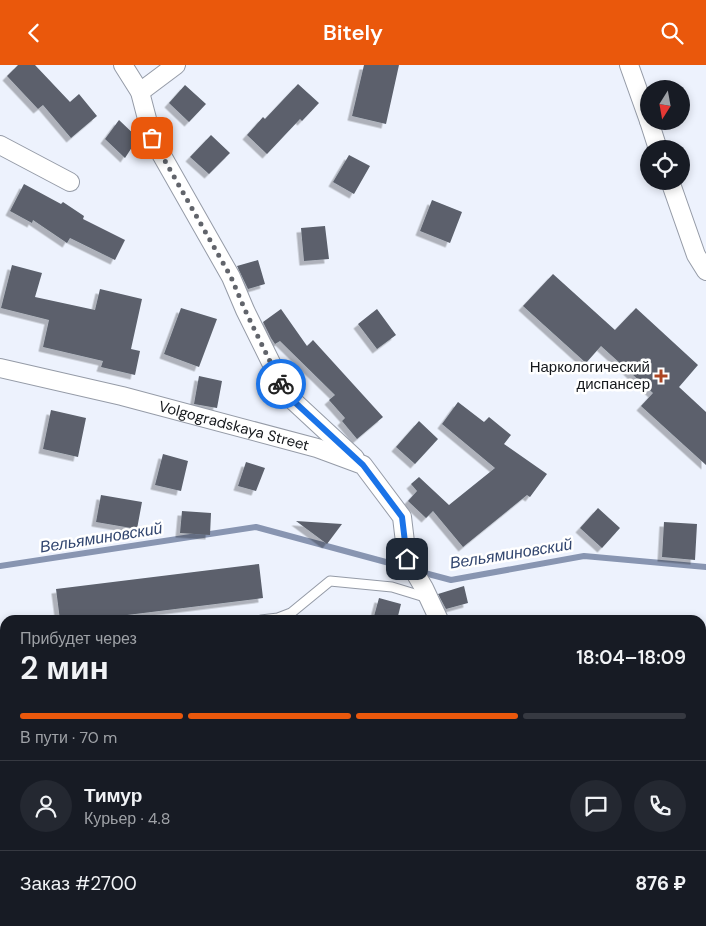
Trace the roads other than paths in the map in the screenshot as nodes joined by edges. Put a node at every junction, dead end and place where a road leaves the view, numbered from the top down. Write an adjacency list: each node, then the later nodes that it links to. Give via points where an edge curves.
1 (123, 65): 4 (street)
2 (176, 65): 4 (street)
3 (629, 65): 5 (street)
4 (140, 92): 11 (street, via 152,138 231,277 287,395)
5 (640, 96)
6 (0, 145): 7 (street)
7 (70, 182)
8 (673, 190): 9 (street, via 696,255)
9 (706, 271)
10 (0, 368): 11 (street, Volgogradskaya Street, via 308,445)
11 (363, 465): 12 (street, via 402,517 407,559)
12 (426, 593): 13 (lane, via 330,581); 14 (street)
13 (286, 615)
14 (437, 615)

